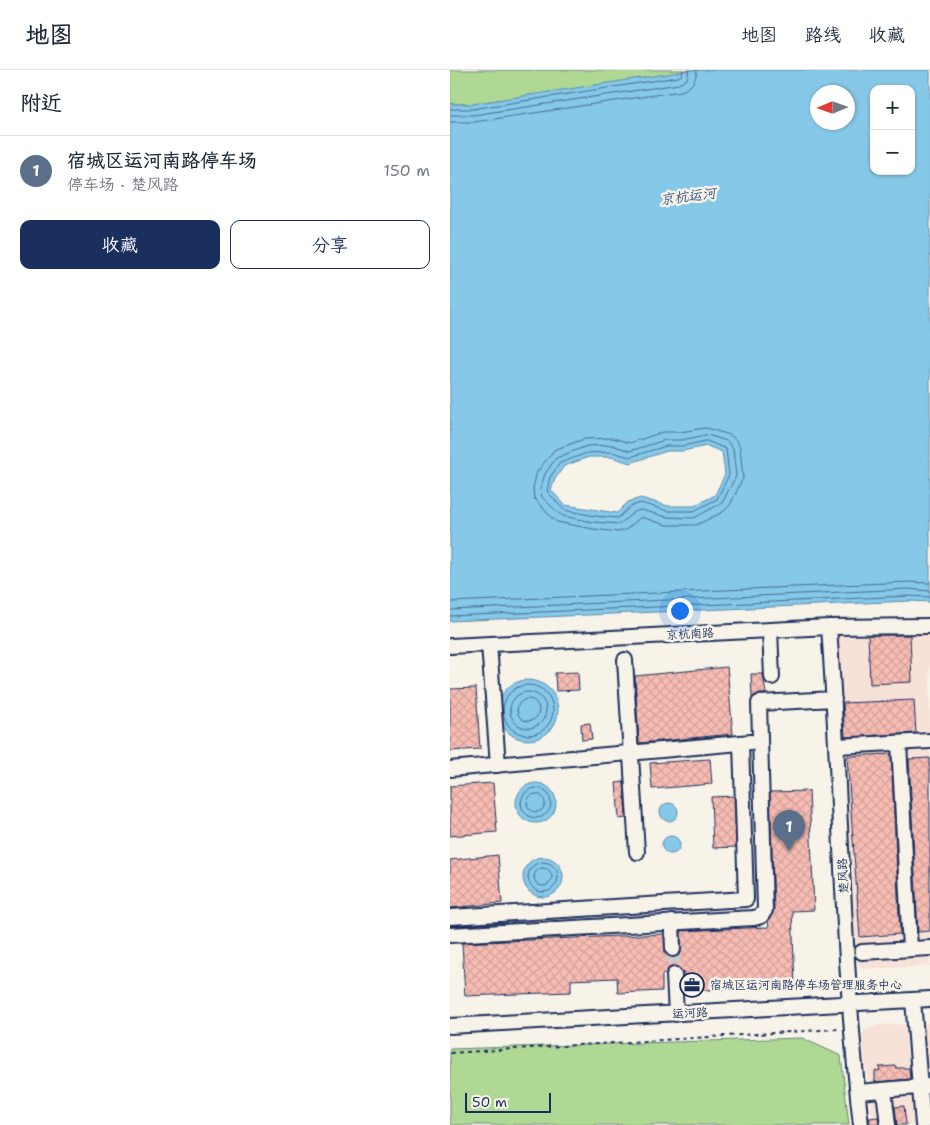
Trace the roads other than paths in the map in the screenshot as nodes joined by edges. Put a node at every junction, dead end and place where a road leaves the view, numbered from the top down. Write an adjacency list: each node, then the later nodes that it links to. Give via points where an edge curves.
1 (930, 626): 2 (street, 京杭南路)
2 (829, 627): 3 (street, 京杭南路); 8 (street, 楚风路)
3 (770, 630): 4 (street, 京杭南路); 7 (street)
4 (489, 644): 5 (street, 京杭南路); 15 (street)
5 (450, 646)
6 (624, 660): 14 (street)
7 (772, 677)
8 (834, 699): 10 (street, via 759,703); 13 (street, 楚风路)
9 (930, 741): 12 (street)
10 (760, 742): 11 (street); 19 (street, via 766,910 754,918)
11 (741, 743): 14 (street); 18 (street, via 746,899)
12 (898, 743): 13 (street); 23 (street)
13 (837, 746): 28 (street, 楚风路)
14 (630, 753): 15 (street); 17 (street)
15 (498, 765): 16 (street)
16 (450, 769)
17 (637, 852)
18 (450, 917)
19 (672, 922): 20 (street); 22 (street)
20 (450, 935)
21 (930, 948): 23 (street)
22 (673, 949)
23 (910, 949): 24 (street)
24 (862, 952)
25 (674, 976): 29 (street)
26 (930, 999): 27 (street, 运河路)
27 (913, 1000): 28 (street, 运河路); 31 (street)
28 (849, 1004): 29 (street, 运河路); 33 (street, 楚风路)
29 (676, 1014): 30 (street, 运河路)
30 (450, 1026)
31 (925, 1087): 32 (street); 36 (street)
32 (884, 1090): 33 (street); 35 (street)
33 (858, 1092): 34 (street, 楚风路)
34 (861, 1125)
35 (888, 1125)
36 (923, 1125)

